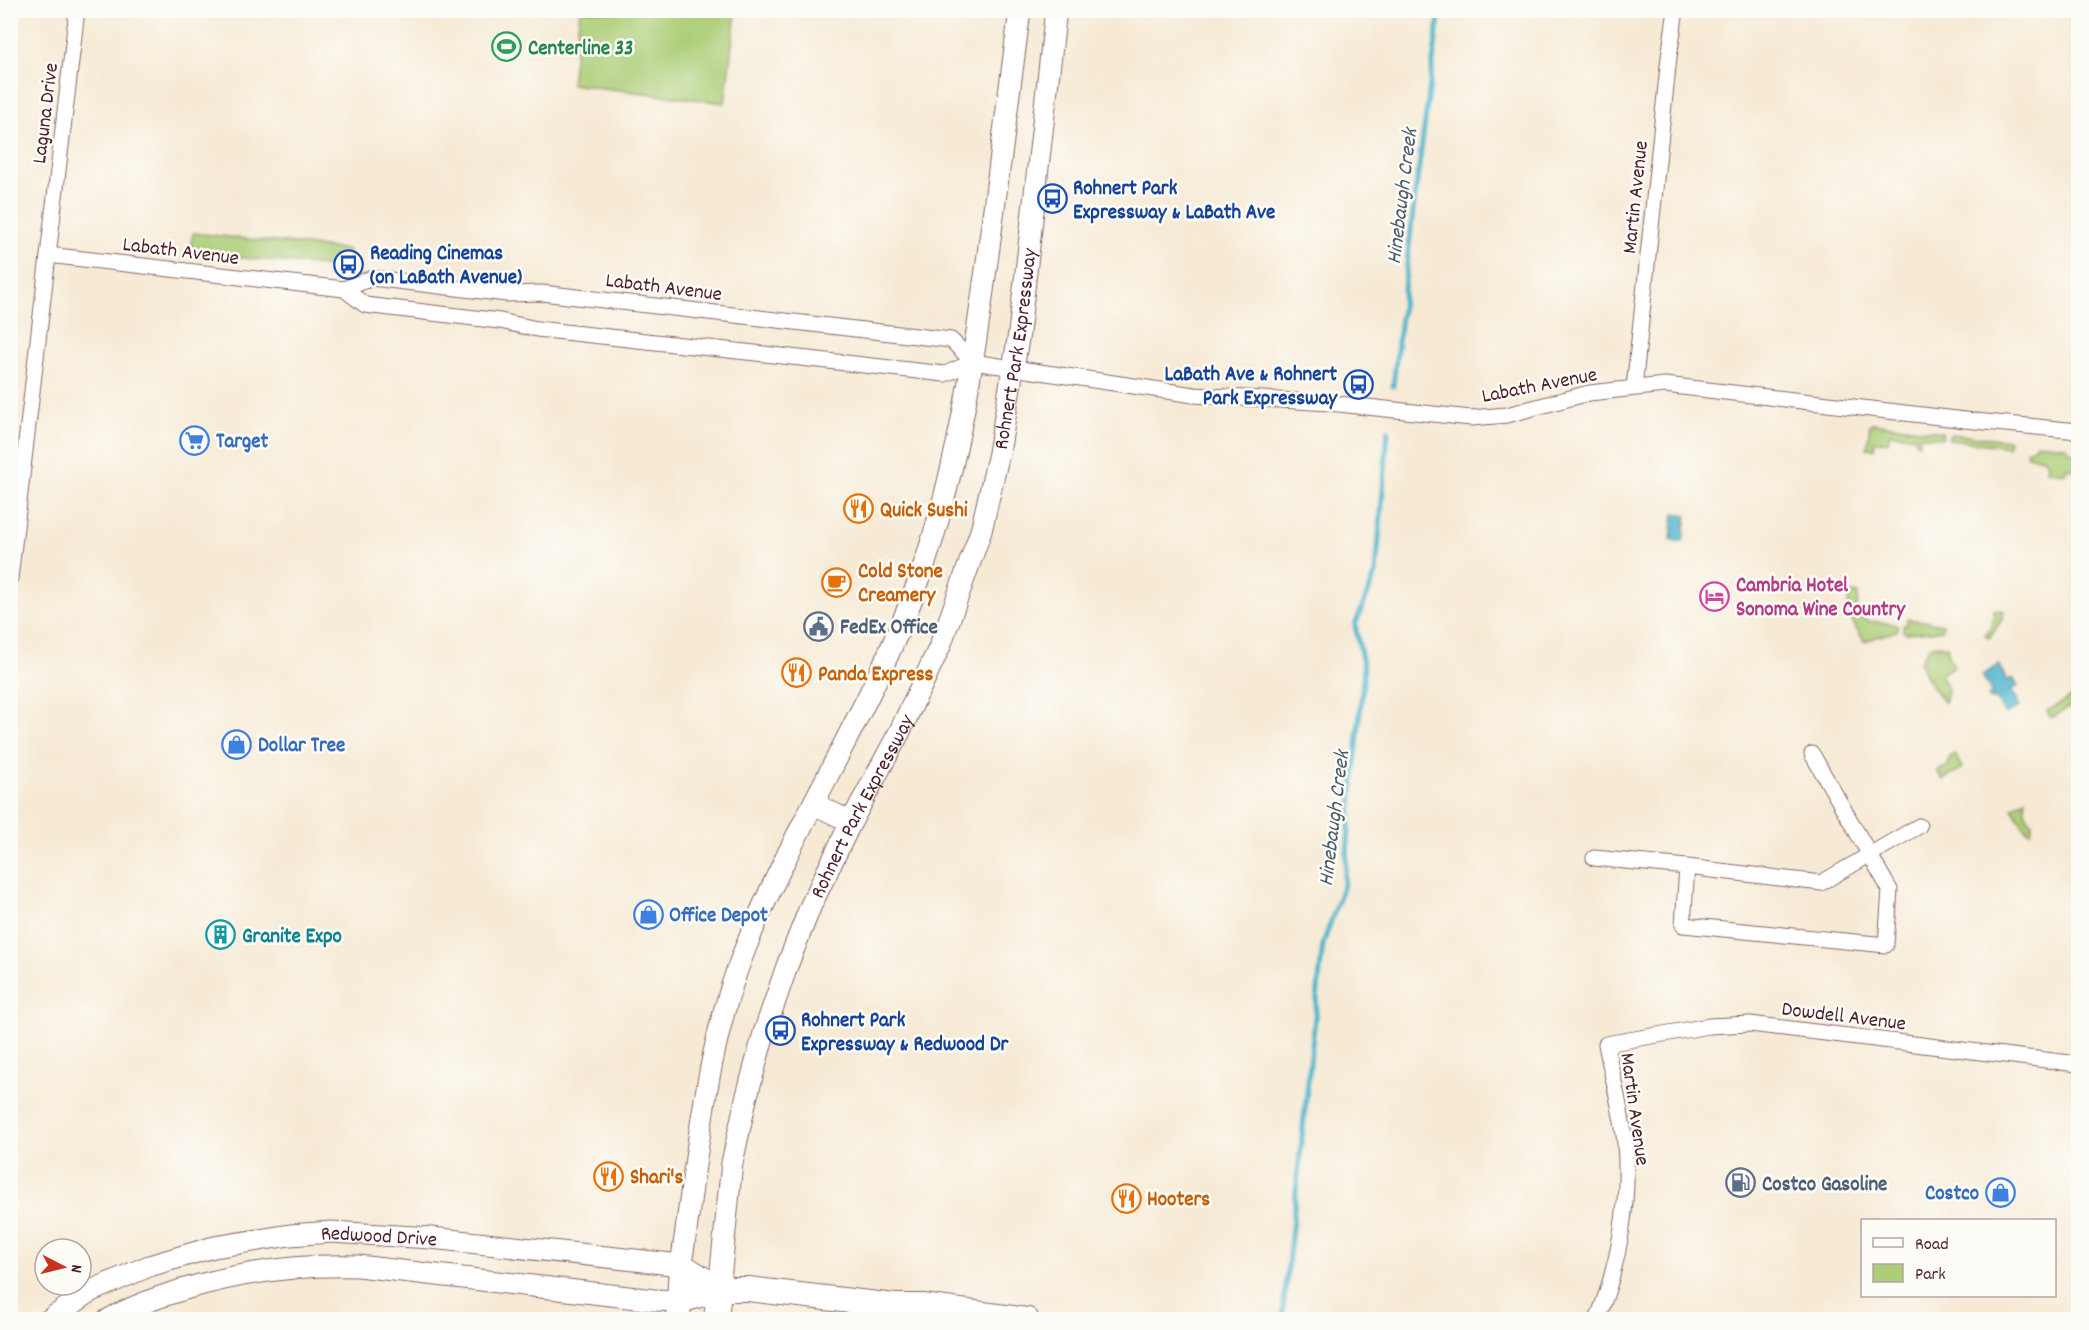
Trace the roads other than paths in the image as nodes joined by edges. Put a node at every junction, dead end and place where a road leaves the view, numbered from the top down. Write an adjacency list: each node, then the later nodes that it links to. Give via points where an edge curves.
1 (77, 10): 5 (street, Laguna Drive)
2 (1020, 10): 7 (main road, Rohnert Park Expressway)
3 (1056, 10): 8 (main road, Rohnert Park Expressway)
4 (1676, 10): 9 (street, Martin Avenue)
5 (48, 255): 6 (street, Labath Avenue); 11 (street, Laguna Drive)
6 (344, 290): 7 (street, Labath Avenue, via 365,305 500,321 537,330 945,374); 7 (street, Labath Avenue, via 372,278 507,294 542,293 951,340)
7 (973, 362): 8 (street, Labath Avenue); 13 (main road, Rohnert Park Expressway, via 952,464 919,579 895,641)
8 (1013, 369): 9 (street, Labath Avenue, via 1194,395 1329,403 1472,418 1507,415 1589,393); 14 (main road, Rohnert Park Expressway, via 981,531 962,586 940,646)
9 (1634, 388): 10 (street, Labath Avenue, via 1665,386)
10 (2079, 431)
11 (10, 578)
12 (1812, 753): 16 (street)
13 (814, 804): 14 (main road); 21 (main road, Rohnert Park Expressway, via 743,953 721,1024 704,1108)
14 (851, 822): 22 (main road, Rohnert Park Expressway, via 811,905 764,1033 732,1164)
15 (1919, 826): 16 (street)
16 (1870, 855): 18 (street, via 1821,883); 18 (street, via 1890,890 1886,945 1683,925)
17 (1594, 858): 18 (street)
18 (1688, 867)
19 (1606, 1044): 20 (street, Dowdell Avenue, via 1709,1026 1750,1024); 28 (street, Martin Avenue, via 1625,1143 1626,1189 1623,1230)
20 (2079, 1064)
21 (681, 1265): 22 (main road, Redwood Drive); 23 (main road, Rohnert Park Expressway); 24 (main road, Redwood Drive, via 431,1238 331,1232 290,1235 214,1246 149,1266 91,1292)
22 (719, 1288): 23 (main road, Redwood Drive); 26 (main road, Rohnert Park Expressway); 27 (main road, Redwood Drive, via 922,1306)
23 (679, 1310): 25 (main road, Redwood Drive, via 654,1300 326,1264 275,1268 199,1285 156,1298)
24 (49, 1320)
25 (108, 1320)
26 (716, 1320)
27 (1027, 1320)
28 (1597, 1320)

